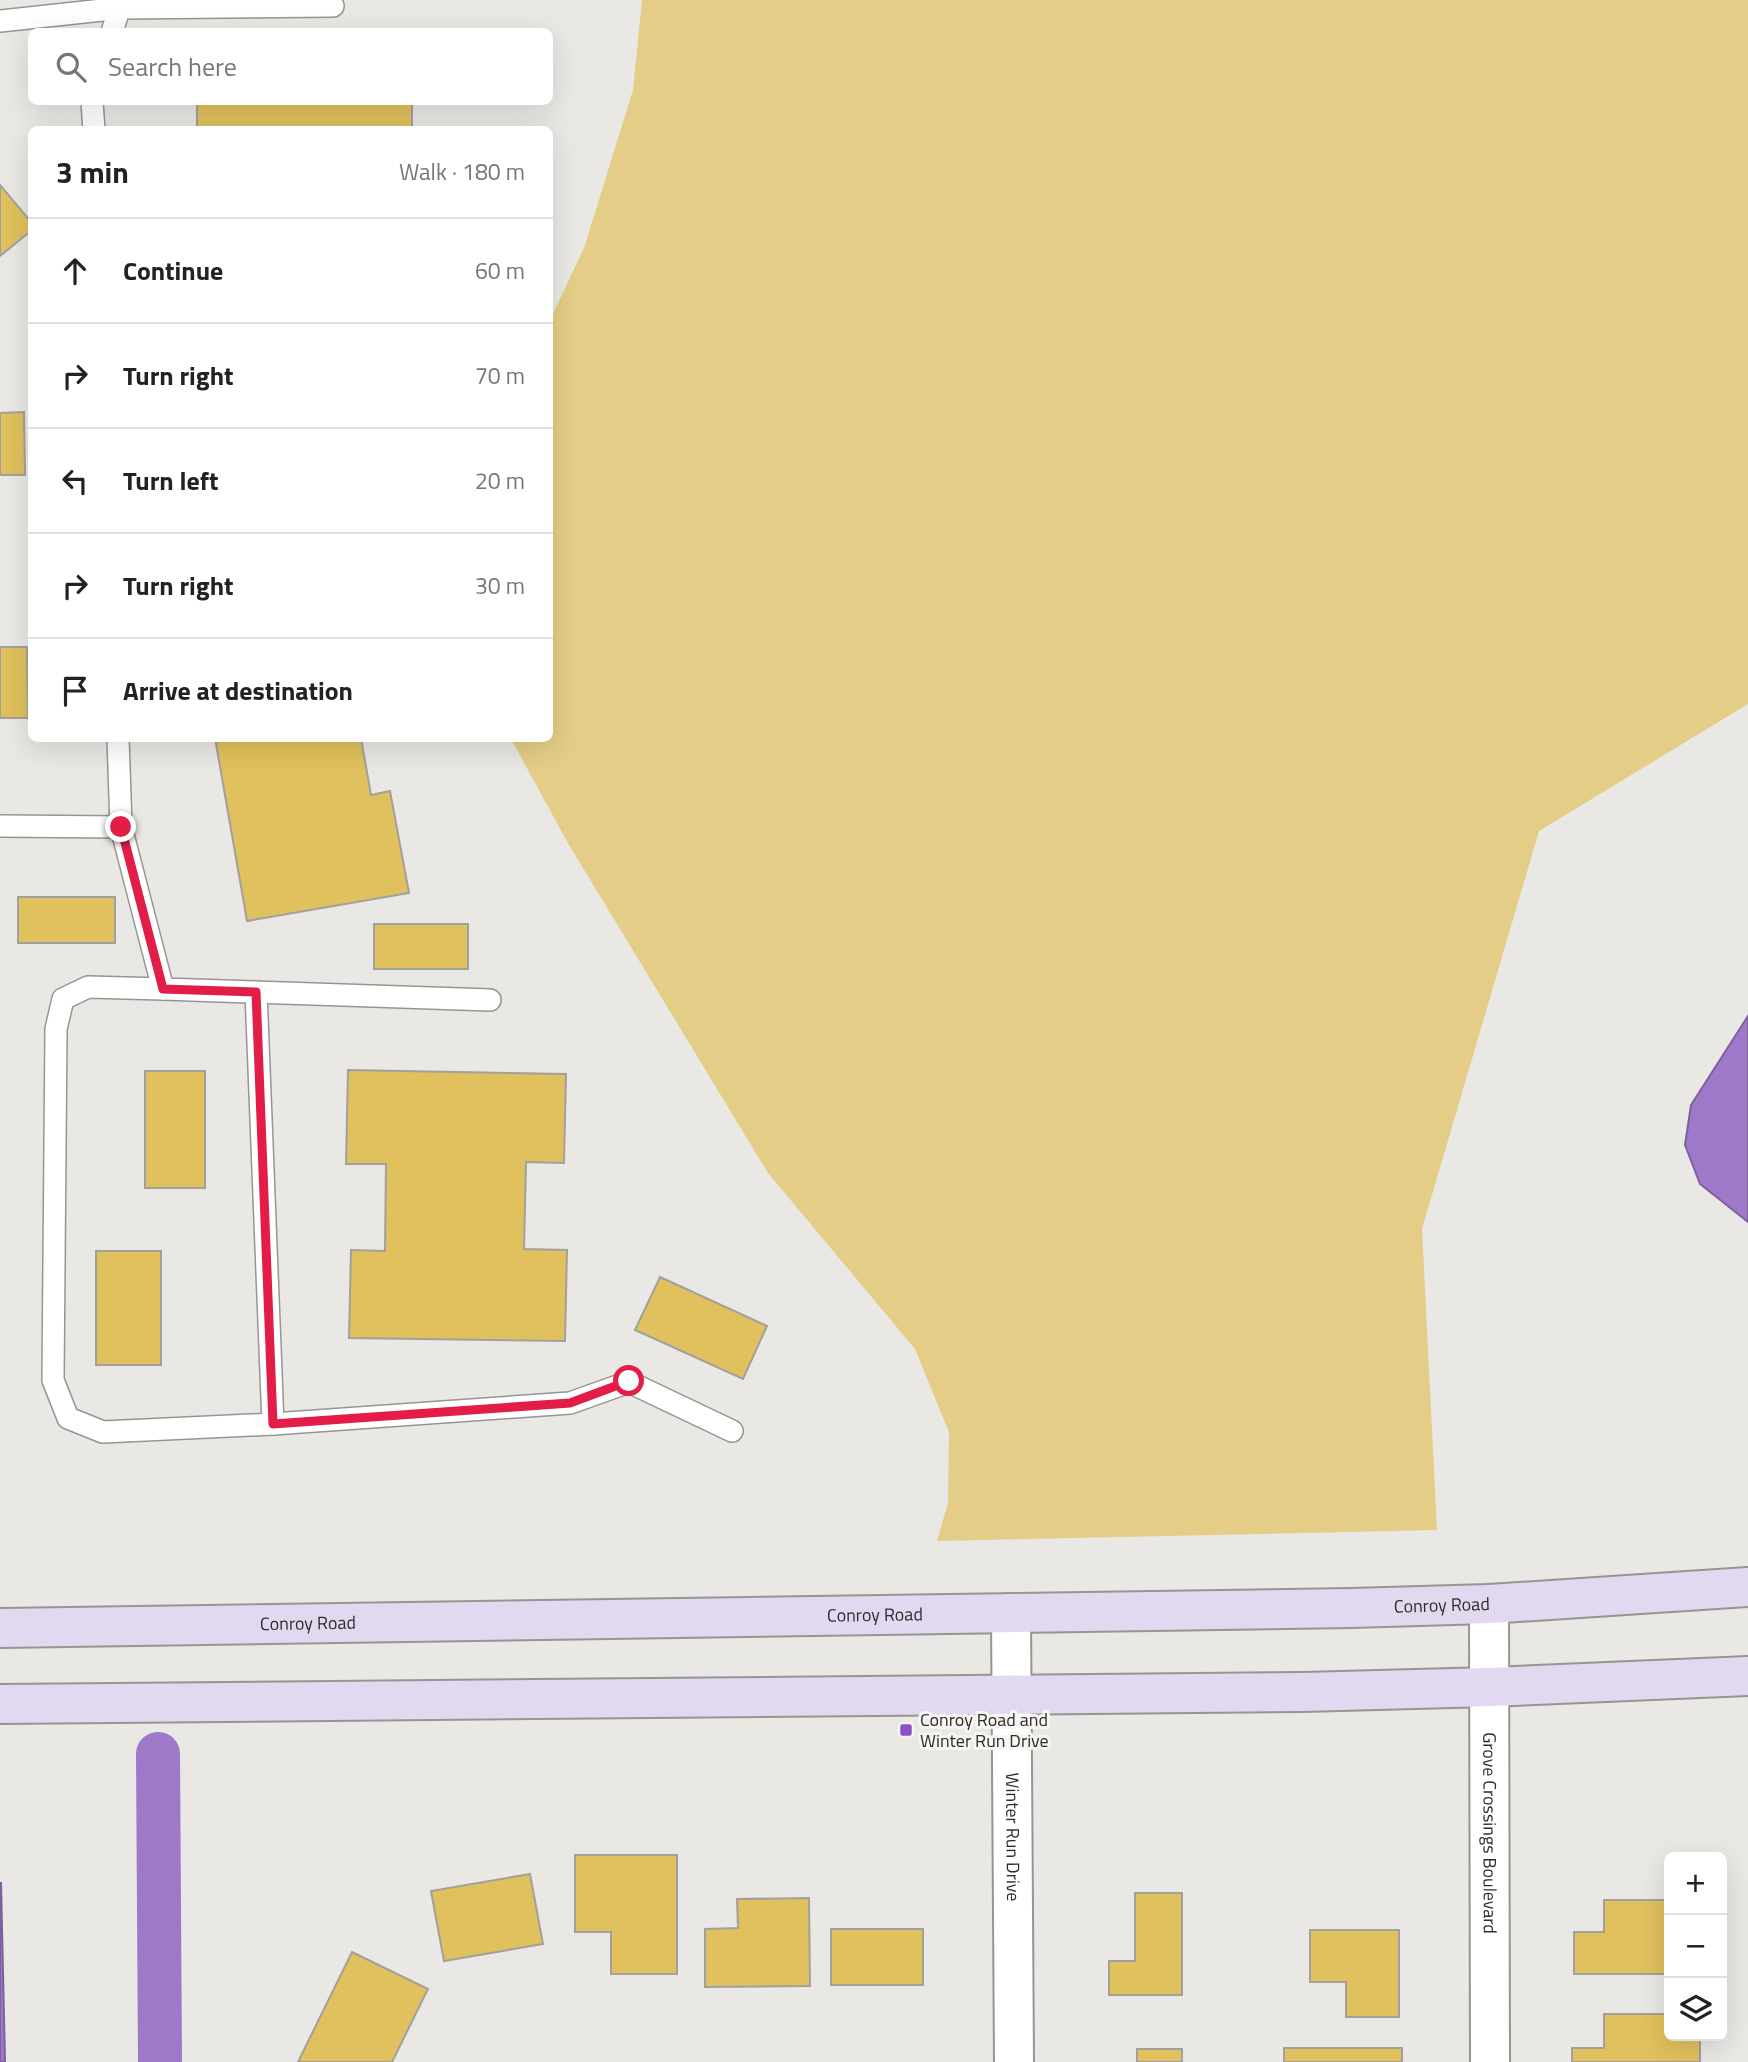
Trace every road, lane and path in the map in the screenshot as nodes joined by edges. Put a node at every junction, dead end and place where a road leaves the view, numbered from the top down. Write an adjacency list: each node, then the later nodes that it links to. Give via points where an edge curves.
1 (122, 4): 2 (lane); 3 (lane); 4 (lane)
2 (332, 6)
3 (0, 21)
4 (113, 28)
5 (92, 105): 6 (lane)
6 (94, 126)
7 (118, 742): 9 (lane)
8 (0, 826): 9 (lane)
9 (121, 827): 10 (lane)
10 (163, 989): 11 (lane); 13 (lane, via 88,987 63,999 56,1029 53,1380 68,1418 103,1432)
11 (256, 992): 12 (lane); 13 (lane)
12 (490, 1000)
13 (273, 1424): 14 (lane, via 570,1403 629,1381)
14 (732, 1431)
15 (1748, 1587): 16 (main road, Conroy Road)
16 (1489, 1604): 17 (main road, Conroy Road); 20 (street, Grove Crossings Boulevard)
17 (1011, 1613): 18 (main road, Conroy Road); 21 (street, Winter Run Drive)
18 (0, 1628)
19 (1748, 1676): 20 (main road)
20 (1490, 1688): 21 (main road); 24 (street, Grove Crossings Boulevard)
21 (1013, 1694): 22 (main road); 23 (street, Winter Run Drive)
22 (0, 1704)
23 (1014, 2062)
24 (1490, 2062)

